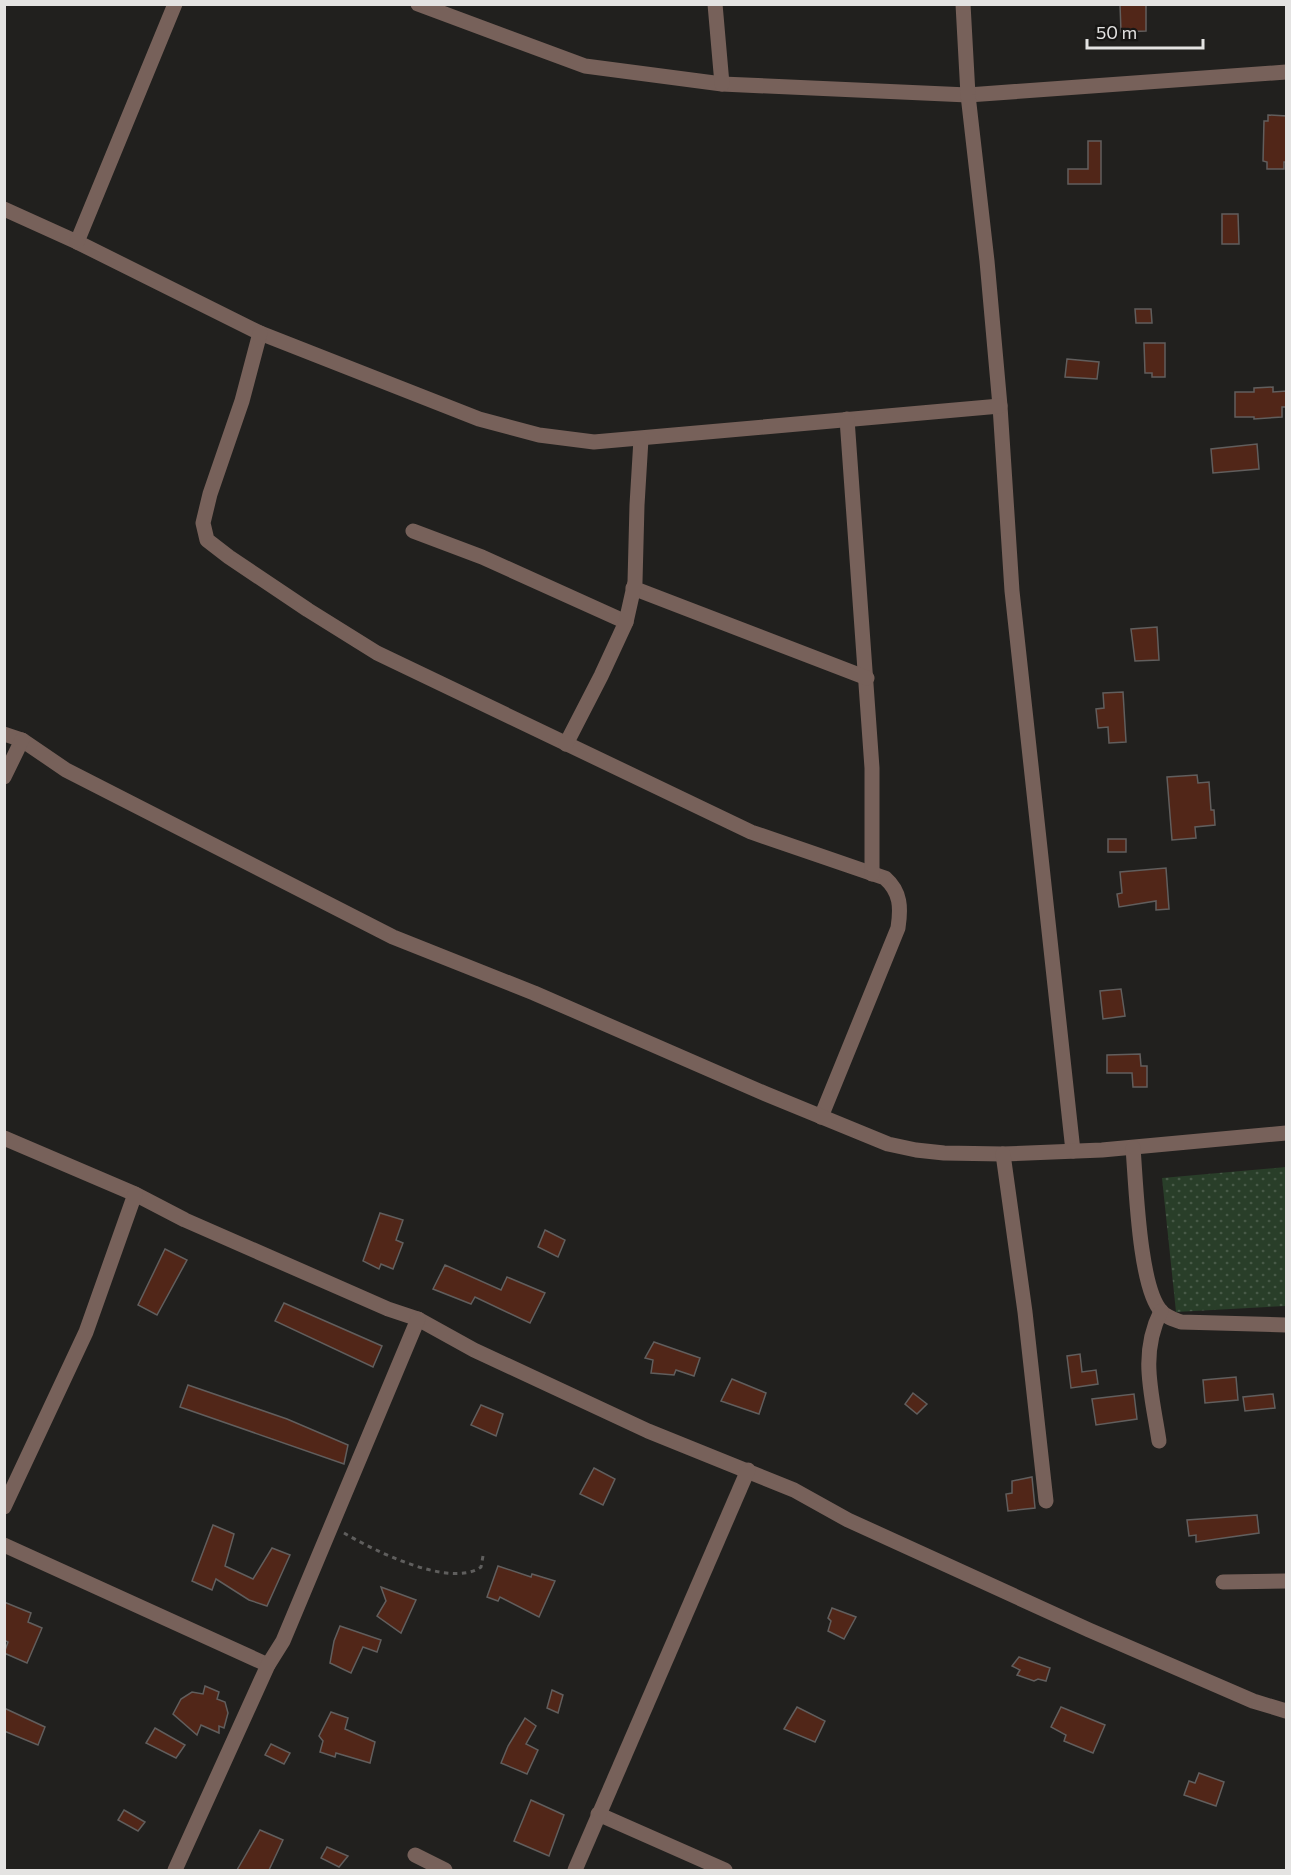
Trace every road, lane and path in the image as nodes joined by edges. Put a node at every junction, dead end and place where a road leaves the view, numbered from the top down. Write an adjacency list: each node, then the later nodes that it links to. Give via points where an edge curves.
1 (175, 4): 9 (street)
2 (418, 4): 6 (street, via 585,66)
3 (715, 4): 6 (street)
4 (963, 4): 7 (street)
5 (1287, 72): 7 (street)
6 (722, 84): 7 (street)
7 (968, 95): 11 (street)
8 (4, 209): 9 (street)
9 (77, 242): 10 (street)
10 (260, 333): 13 (street, via 479,419 539,435 594,442); 20 (street, via 210,494 203,524 207,540 378,653)
11 (1000, 406): 12 (street); 27 (street, via 1012,591)
12 (847, 419): 13 (street); 17 (street)
13 (641, 439): 15 (street)
14 (413, 531): 16 (street, via 482,557)
15 (633, 588): 16 (street); 17 (street)
16 (626, 622): 20 (street)
17 (867, 678): 22 (street)
18 (4, 734): 19 (street)
19 (22, 740): 21 (street); 23 (street, via 66,770 393,937 534,993)
20 (566, 744): 22 (street, via 751,832)
21 (4, 777)
22 (872, 874): 23 (street, via 895,886 901,906 898,928)
23 (821, 1117): 28 (street, via 888,1144 916,1150)
24 (1287, 1133): 26 (street)
25 (4, 1138): 29 (street)
26 (1133, 1148): 27 (street); 30 (street, via 1148,1285)
27 (1073, 1152): 28 (street)
28 (1003, 1154): 35 (street)
29 (135, 1194): 31 (street, via 185,1220); 36 (street, via 86,1332)
30 (1161, 1311): 32 (street, via 1181,1322); 33 (street, via 1152,1329 1149,1348)
31 (418, 1319): 34 (street, via 474,1350 648,1431); 37 (street)
32 (1287, 1325)
33 (1159, 1441)
34 (748, 1470): 43 (street, via 1089,1630 1253,1701); 44 (street)
35 (1046, 1501)
36 (4, 1507)
37 (332, 1526): 39 (path, via 429,1570 471,1572 481,1567); 42 (street, via 283,1641)
38 (4, 1545): 42 (street)
39 (483, 1556)
40 (1287, 1581): 41 (street)
41 (1223, 1582)
42 (268, 1665): 46 (street)
43 (1287, 1711)
44 (598, 1814): 48 (street); 49 (street)
45 (415, 1855): 47 (street)
46 (175, 1870)
47 (446, 1870)
48 (575, 1870)
49 (725, 1870)

